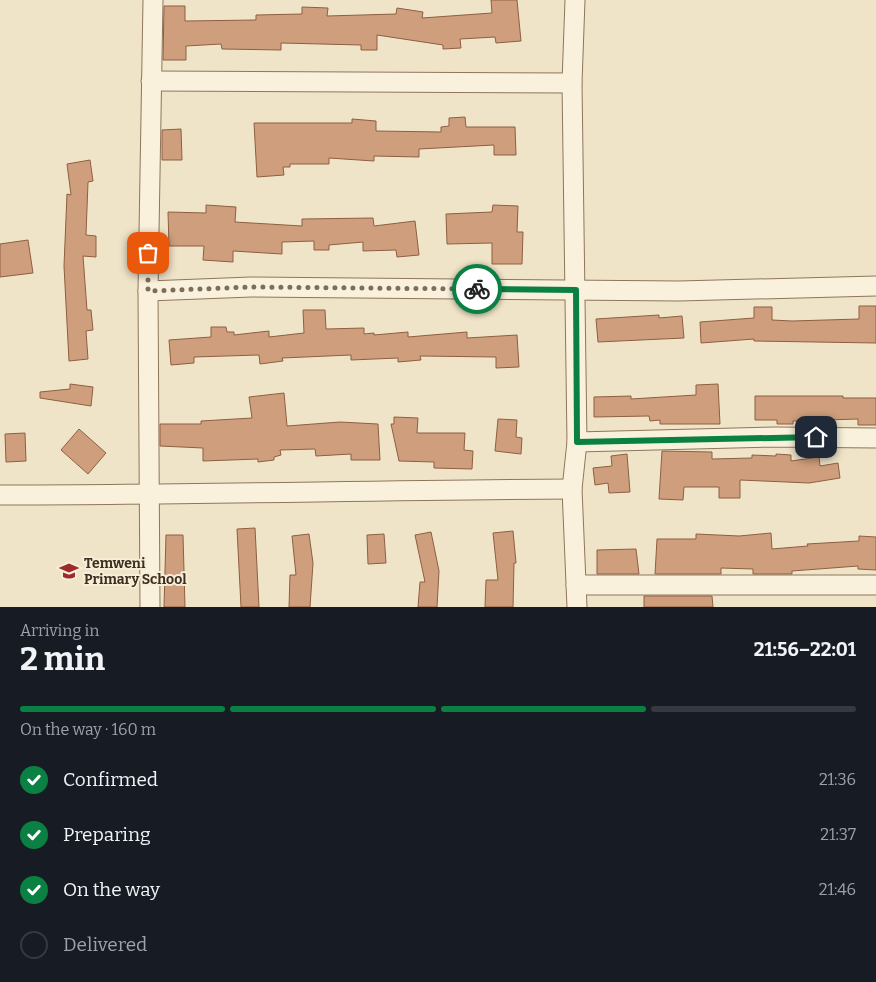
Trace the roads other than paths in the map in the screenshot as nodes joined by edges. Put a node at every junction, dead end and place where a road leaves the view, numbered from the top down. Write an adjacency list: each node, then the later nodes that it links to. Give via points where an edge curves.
1 (152, 0): 3 (street)
2 (575, 0): 4 (street)
3 (151, 81): 4 (street); 7 (street)
4 (572, 83): 6 (street)
5 (876, 286): 6 (street)
6 (576, 290): 7 (street, via 251,287); 9 (street)
7 (148, 291): 12 (street)
8 (876, 438): 9 (street)
9 (577, 442): 10 (street)
10 (572, 489): 12 (street); 13 (street)
11 (0, 495): 12 (street)
12 (148, 495): 15 (street)
13 (576, 585): 14 (street); 16 (street)
14 (876, 585)
15 (150, 607)
16 (577, 607)

